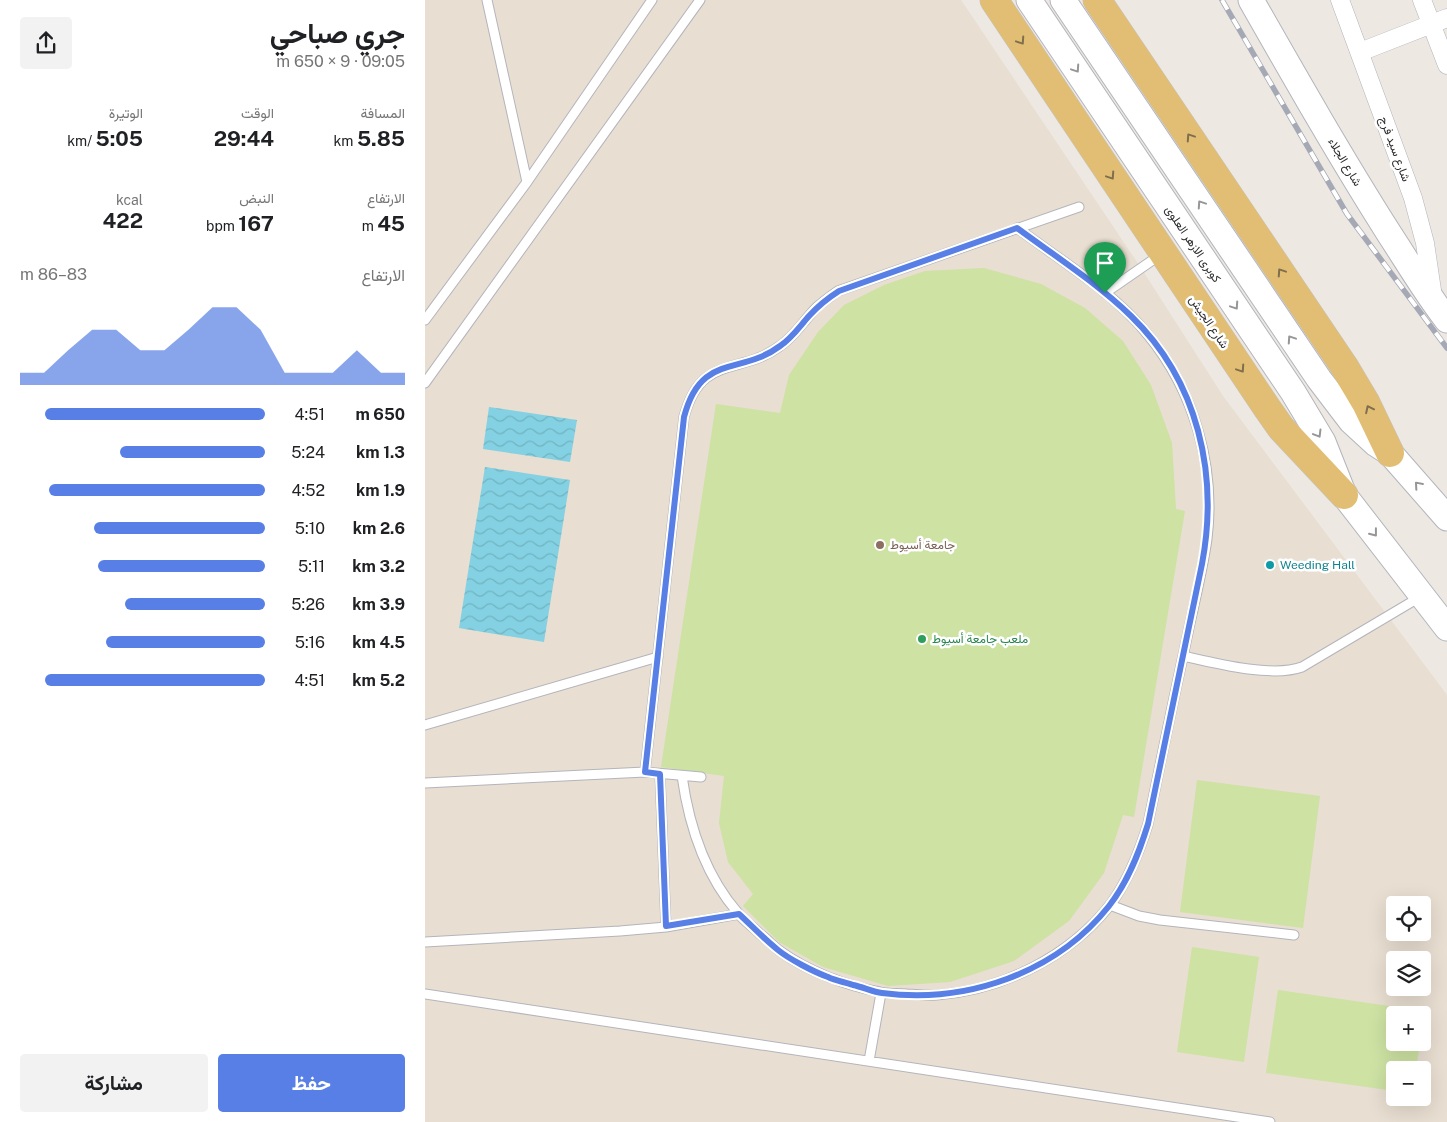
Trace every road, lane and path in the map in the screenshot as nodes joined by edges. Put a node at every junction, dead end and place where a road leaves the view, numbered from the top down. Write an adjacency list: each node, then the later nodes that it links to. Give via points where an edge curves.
1 (487, 0): 14 (lane)
2 (652, 0): 14 (lane)
3 (700, 0): 21 (lane)
4 (994, 0): 17 (main road, شارع الجيش, one-way to 17)
5 (1029, 0): 23 (main road, كوبرى الازهر العلوى, one-way to 23, via 1293,392 1323,442)
6 (1063, 0): 22 (main road, one-way to 6, via 1363,433 1319,379)
7 (1097, 0): 22 (main road, one-way to 7, via 1348,372)
8 (1251, 0): 19 (main road, شارع الجلاء, via 1323,126)
9 (1340, 0): 12 (street, شارع سيد فرج)
10 (1422, 0): 11 (street)
11 (1439, 22): 12 (street); 13 (street)
12 (1360, 52): 19 (street, شارع سيد فرج, via 1420,219)
13 (1447, 65)
14 (527, 182): 20 (lane)
15 (1079, 207): 16 (lane)
16 (1017, 228): 18 (lane); 28 (lane, via 839,291 817,307 774,351 716,370 702,381 684,417)
17 (1163, 253): 18 (lane); 23 (main road, شارع الجيش, one-way to 23, via 1281,428)
18 (1105, 293): 27 (lane, via 1143,328 1167,361 1186,397 1202,443 1209,491 1207,540)
19 (1441, 312)
20 (425, 320)
21 (425, 382)
22 (1390, 453): 24 (main road, one-way to 22)
23 (1344, 495): 25 (main road, شارع الجيش, one-way to 25)
24 (1447, 518)
25 (1422, 595): 26 (main road, شارع الجيش); 27 (lane, via 1293,670 1275,672)
26 (1447, 628)
27 (1183, 656): 35 (lane, via 1148,824 1131,870)
28 (658, 657): 29 (lane); 30 (lane)
29 (425, 725)
30 (645, 772): 31 (lane); 34 (lane)
31 (660, 774): 32 (lane); 37 (lane)
32 (682, 776): 33 (lane); 36 (lane, via 699,849 710,872)
33 (701, 777)
34 (425, 783)
35 (1110, 905): 38 (lane, via 1160,920); 40 (lane, via 1067,947 1042,963 991,985 936,995)
36 (739, 914): 37 (lane); 40 (lane, via 780,951 828,978)
37 (666, 926): 39 (lane)
38 (1294, 935)
39 (425, 942)
40 (881, 993): 42 (lane)
41 (425, 994): 42 (lane)
42 (869, 1061): 43 (lane)
43 (1270, 1122)

